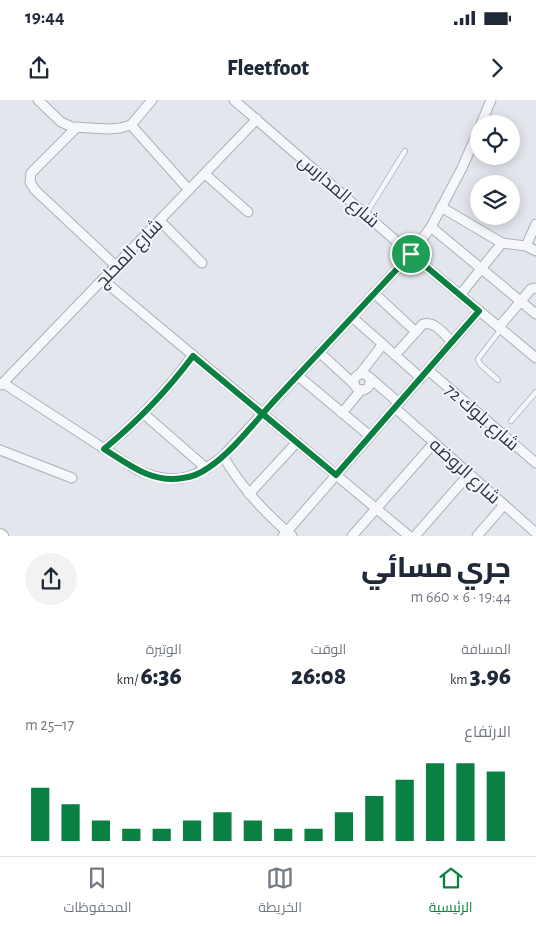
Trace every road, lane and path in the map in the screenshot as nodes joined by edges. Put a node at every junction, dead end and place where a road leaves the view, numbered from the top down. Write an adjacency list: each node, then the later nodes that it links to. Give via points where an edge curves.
1 (38, 100): 8 (street, via 61,122)
2 (152, 100): 7 (street)
3 (234, 100): 6 (street, شارع المدارس)
4 (491, 100): 5 (street)
5 (485, 115)
6 (257, 119): 11 (street, شارع المحلج); 15 (street, شارع المدارس)
7 (131, 125): 8 (street, via 109,129); 12 (street)
8 (77, 127): 24 (street, via 32,173 30,182)
9 (470, 150): 13 (street)
10 (405, 151): 15 (lane)
11 (205, 174): 12 (street, شارع المحلج); 14 (street)
12 (189, 190): 16 (street, شارع المحلج)
13 (441, 207): 18 (street); 19 (street)
14 (248, 212)
15 (366, 214): 22 (street, شارع المدارس)
16 (160, 220): 23 (street); 24 (street, شارع المحلج)
17 (536, 224): 20 (street)
18 (431, 227): 22 (street); 25 (street)
19 (502, 243): 20 (street); 25 (street)
20 (526, 246): 21 (street)
21 (536, 251)
22 (411, 254): 28 (street); 29 (street, شارع المدارس)
23 (202, 263)
24 (116, 266): 26 (street, شارع المحلج)
25 (481, 268): 29 (street); 30 (street)
26 (103, 280): 40 (street); 46 (street, شارع المحلج)
27 (536, 288): 30 (street, via 531,289)
28 (374, 293): 33 (street); 35 (street)
29 (460, 295): 31 (street, شارع المدارس)
30 (521, 301): 32 (street); 34 (street)
31 (479, 311): 34 (street, شارع المدارس); 36 (street)
32 (536, 314)
33 (352, 317): 37 (street, شارع بلوك 72); 38 (street)
34 (500, 328): 41 (street, شارع المدارس); 45 (lane, via 478,359)
35 (416, 332): 36 (street, via 423,324 433,324); 39 (street)
36 (452, 342): 42 (street)
37 (383, 344): 39 (street, شارع بلوك 72); 43 (street)
38 (319, 352): 44 (street); 47 (street)
39 (395, 355): 42 (street, شارع بلوك 72)
40 (193, 356): 50 (street); 52 (street)
41 (536, 358)
42 (424, 374): 49 (street); 60 (street, شارع بلوك 72)
43 (365, 375): 47 (street, via 355,378); 47 (street, via 370,386 365,390); 49 (street, شارع الروضه)
44 (298, 376): 50 (street); 51 (street)
45 (498, 380)
46 (2, 384): 57 (street)
47 (358, 387): 51 (street)
48 (536, 392): 53 (lane)
49 (397, 405): 54 (street); 56 (street, شارع الروضه)
50 (262, 413): 55 (street); 59 (street)
51 (342, 413): 54 (street)
52 (144, 414): 57 (street); 61 (street)
53 (510, 421)
54 (370, 436): 63 (street)
55 (296, 442): 63 (street); 65 (street)
56 (434, 443): 62 (street, شارع الروضه); 67 (street)
57 (104, 449): 61 (street, via 151,476 183,478)
58 (0, 450): 64 (street)
59 (223, 456): 61 (street); 65 (street)
60 (536, 463)
61 (207, 469)
62 (469, 474): 66 (street, شارع الروضه); 72 (street)
63 (336, 475): 67 (street); 69 (street)
64 (72, 478)
65 (249, 494): 69 (street)
66 (504, 505): 68 (street, شارع الروضه); 73 (street)
67 (376, 508): 70 (street); 71 (street)
68 (536, 533)
69 (287, 535)
70 (352, 536)
71 (409, 536)
72 (415, 536)
73 (477, 536)

